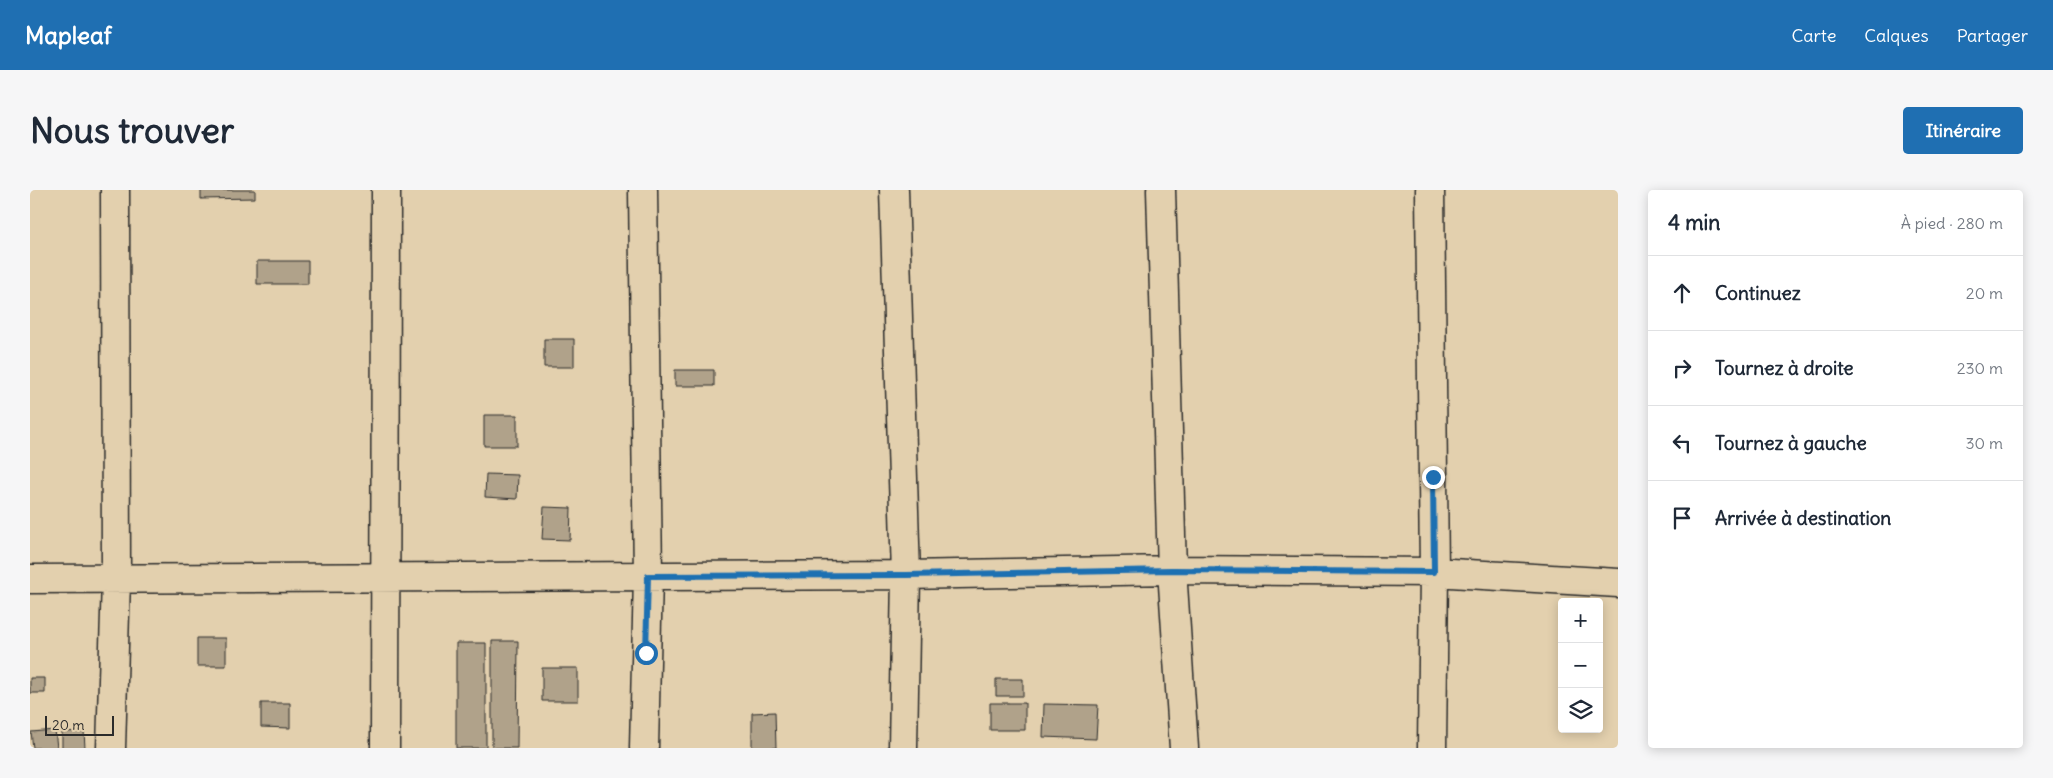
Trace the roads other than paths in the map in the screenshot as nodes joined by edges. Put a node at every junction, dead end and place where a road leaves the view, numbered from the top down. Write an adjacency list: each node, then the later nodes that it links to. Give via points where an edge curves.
1 (115, 190): 13 (street)
2 (386, 190): 11 (street)
3 (643, 190): 10 (street)
4 (894, 190): 9 (street)
5 (1160, 190): 7 (street)
6 (1430, 190): 8 (street)
7 (1172, 570): 8 (street); 9 (street); 19 (street)
8 (1434, 572): 14 (street); 20 (street)
9 (906, 575): 10 (street); 18 (street)
10 (648, 576): 11 (street); 17 (street)
11 (386, 578): 13 (street); 16 (street)
12 (30, 579): 13 (street)
13 (116, 579): 15 (street)
14 (1618, 583)
15 (110, 748)
16 (385, 748)
17 (644, 748)
18 (902, 748)
19 (1184, 748)
20 (1432, 748)

